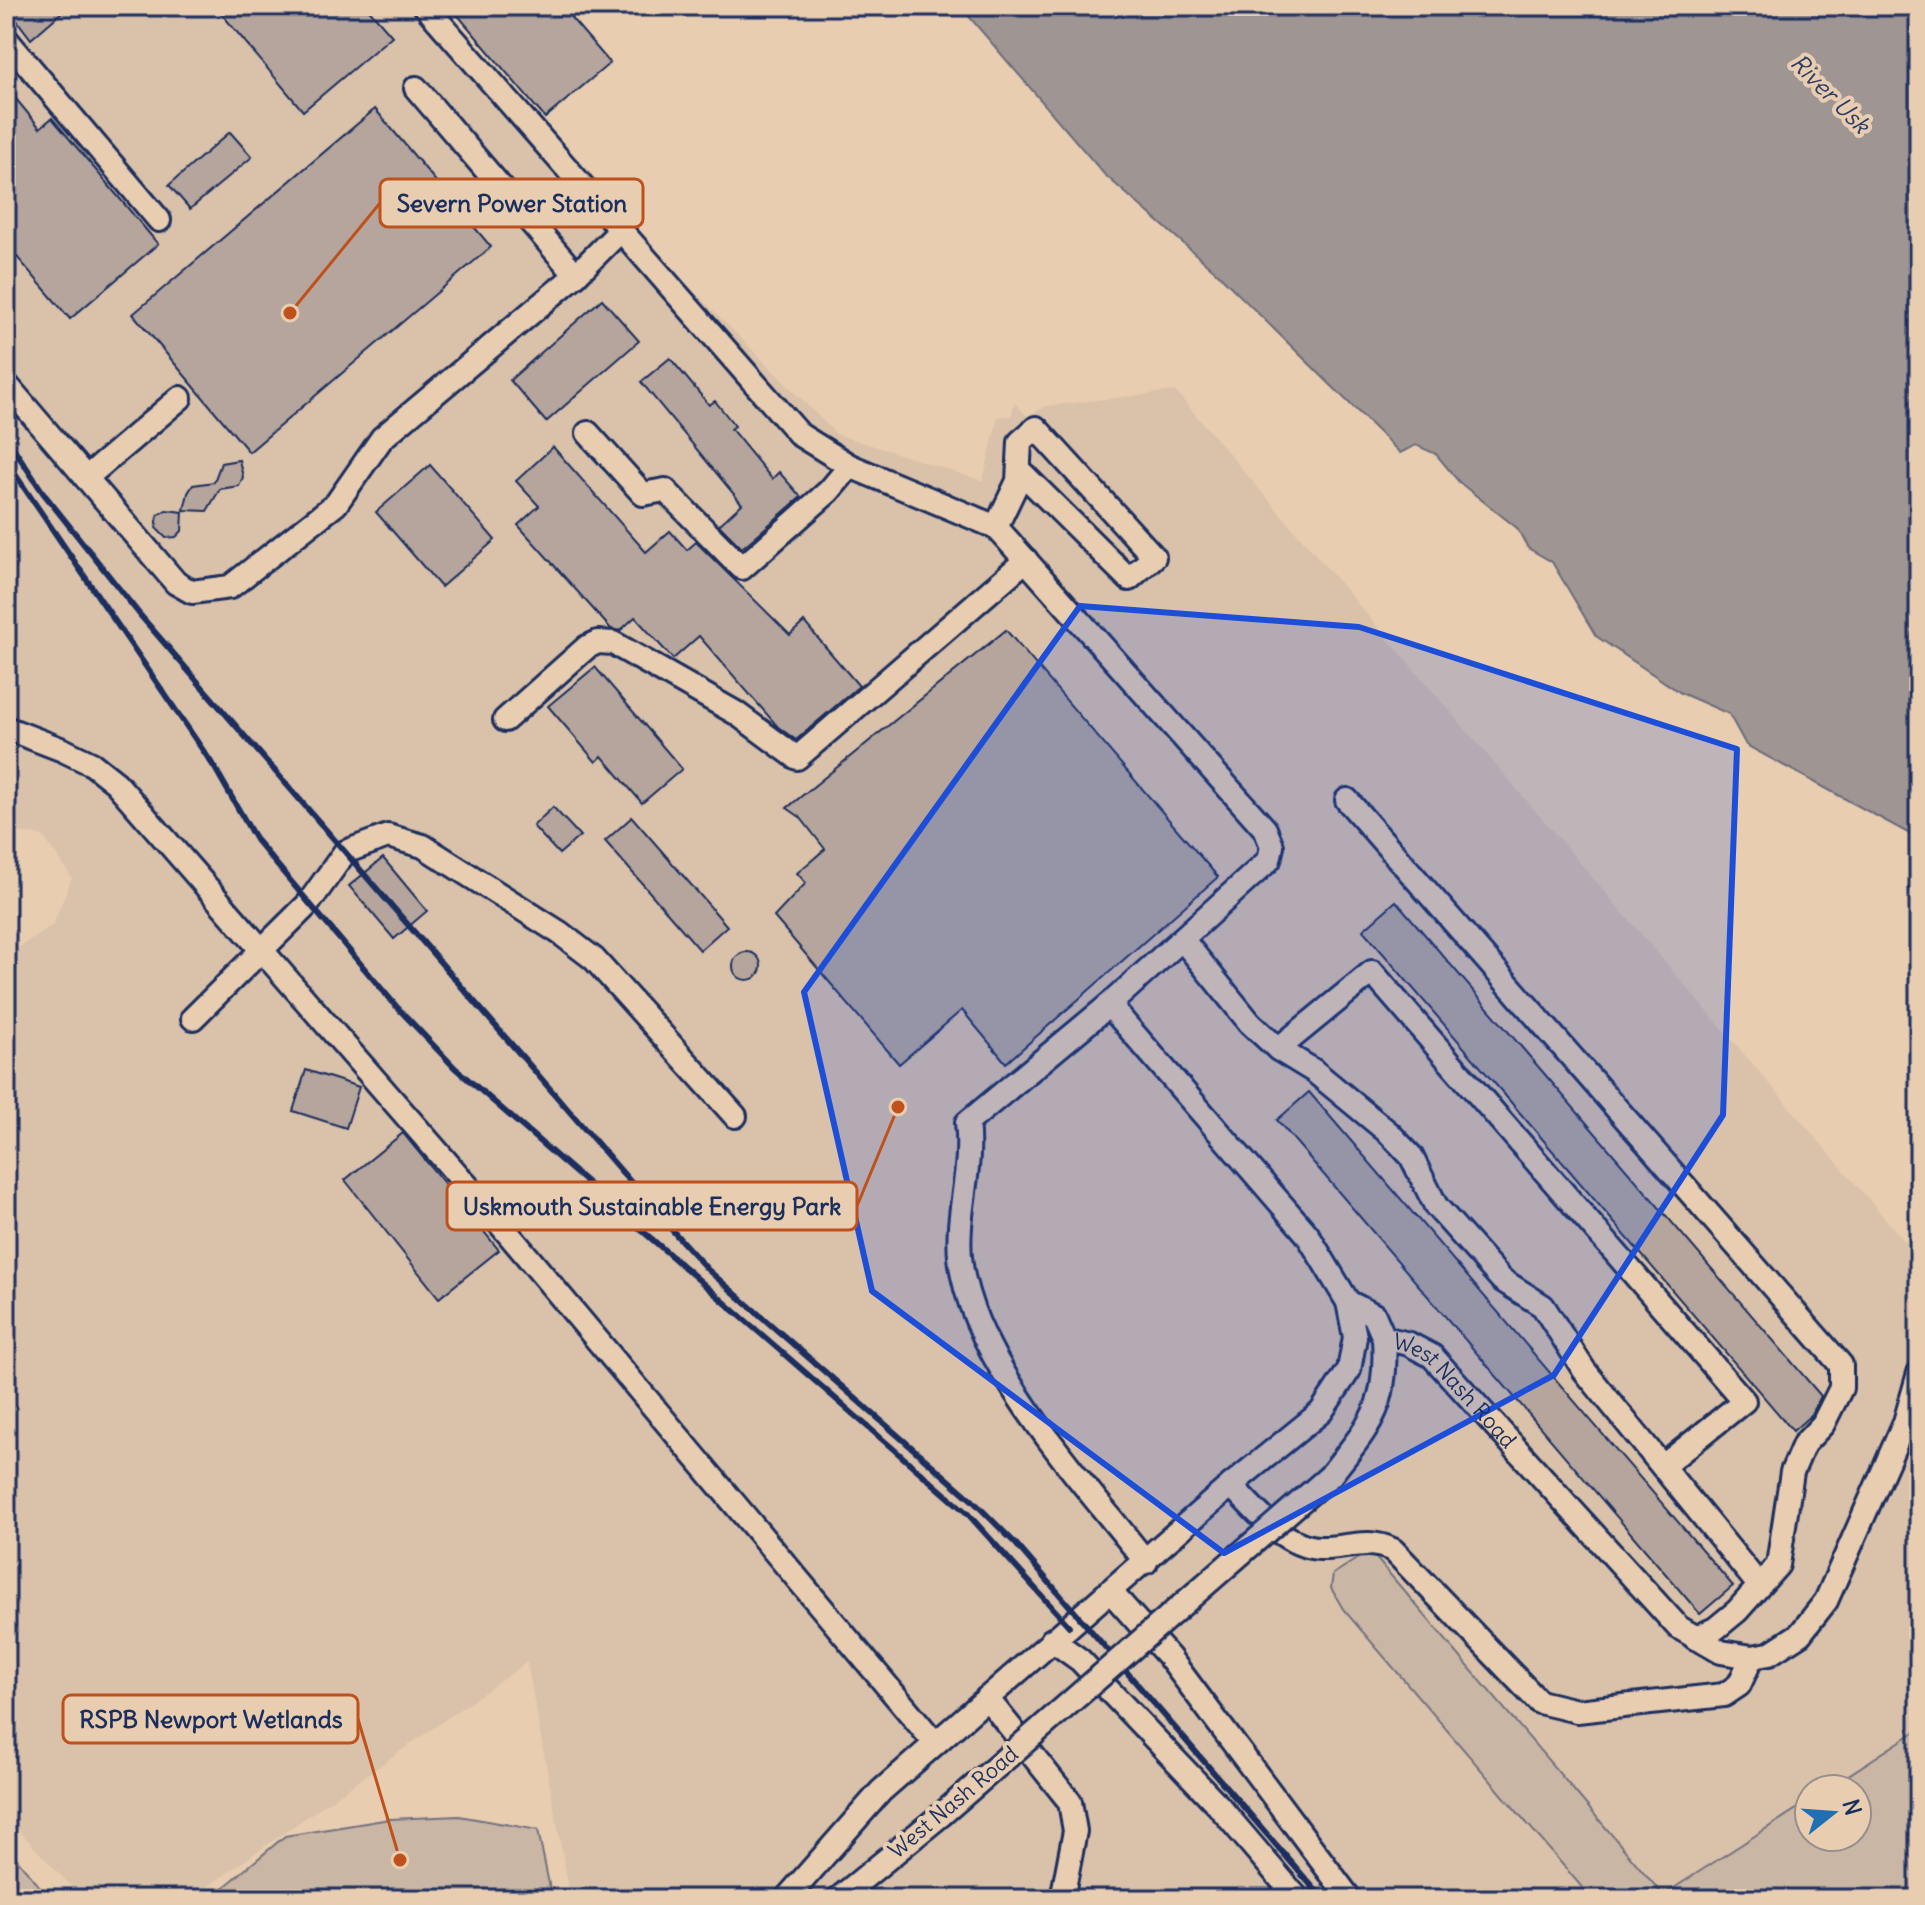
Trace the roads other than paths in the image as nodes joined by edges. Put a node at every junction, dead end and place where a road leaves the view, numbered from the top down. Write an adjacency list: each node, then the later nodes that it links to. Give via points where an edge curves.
1 (425, 6): 5 (street)
2 (6, 39): 4 (street)
3 (416, 88): 6 (street)
4 (159, 220)
5 (619, 232): 6 (street); 10 (street, via 800,435)
6 (576, 275): 12 (street, via 382,438 336,504 230,587 192,592 176,583)
7 (6, 384): 12 (street)
8 (180, 398): 12 (street)
9 (588, 433): 10 (street, via 643,494 665,490 742,568)
10 (850, 466): 13 (street)
11 (1019, 470): 11 (street, via 1020,442 1036,428 1154,557 1129,579); 13 (street)
12 (86, 478)
13 (996, 527): 14 (street)
14 (1026, 560): 15 (street, via 797,758 736,713 613,643 587,647); 18 (street, via 1265,829 1272,846 1269,860)
15 (505, 720)
16 (6, 728): 19 (street, via 92,764 116,783)
17 (1347, 800): 30 (street, via 1841,1365 1841,1388 1792,1472 1778,1565)
18 (1182, 939): 20 (street); 22 (street)
19 (261, 953): 21 (street); 23 (street, via 308,904 345,852 373,839 402,838 423,846 594,959); 36 (street, via 490,1212)
20 (1109, 1005): 24 (street, via 1307,1234); 29 (street, via 967,1123 971,1152 960,1254 973,1314 992,1352 1047,1434)
21 (193, 1018)
22 (1278, 1049): 27 (street, via 1314,1071 1411,1156 1436,1206 1502,1280 1543,1306 1584,1370); 27 (street, via 1372,972 1744,1401)
23 (735, 1116)
24 (1348, 1302): 25 (street, via 1374,1315); 28 (street, via 1355,1337 1349,1370 1321,1412)
25 (1384, 1338): 32 (street, West Nash Road, via 1432,1356 1662,1611); 38 (street, West Nash Road, bridge, via 1379,1409 1330,1476)
26 (1919, 1373): 34 (street, via 1905,1422 1826,1601 1800,1634 1769,1654)
27 (1663, 1466): 30 (street)
28 (1231, 1485): 29 (street); 34 (street, via 1294,1541 1322,1549 1366,1542 1393,1550 1539,1702 1577,1711 1724,1695 1739,1685)
29 (1146, 1562): 31 (street)
30 (1758, 1584): 32 (street, via 1737,1611)
31 (1110, 1591): 33 (street); 41 (street, via 1169,1657)
32 (1695, 1638): 34 (street, West Nash Road, via 1721,1652)
33 (1052, 1640): 35 (street); 40 (street, via 1080,1660 1217,1804)
34 (1752, 1657)
35 (987, 1698): 36 (street); 39 (street, via 1070,1802 1075,1831)
36 (935, 1743): 37 (street, via 881,1791)
37 (786, 1899)
38 (838, 1899)
39 (1062, 1899)
40 (1298, 1899)
41 (1350, 1899)

